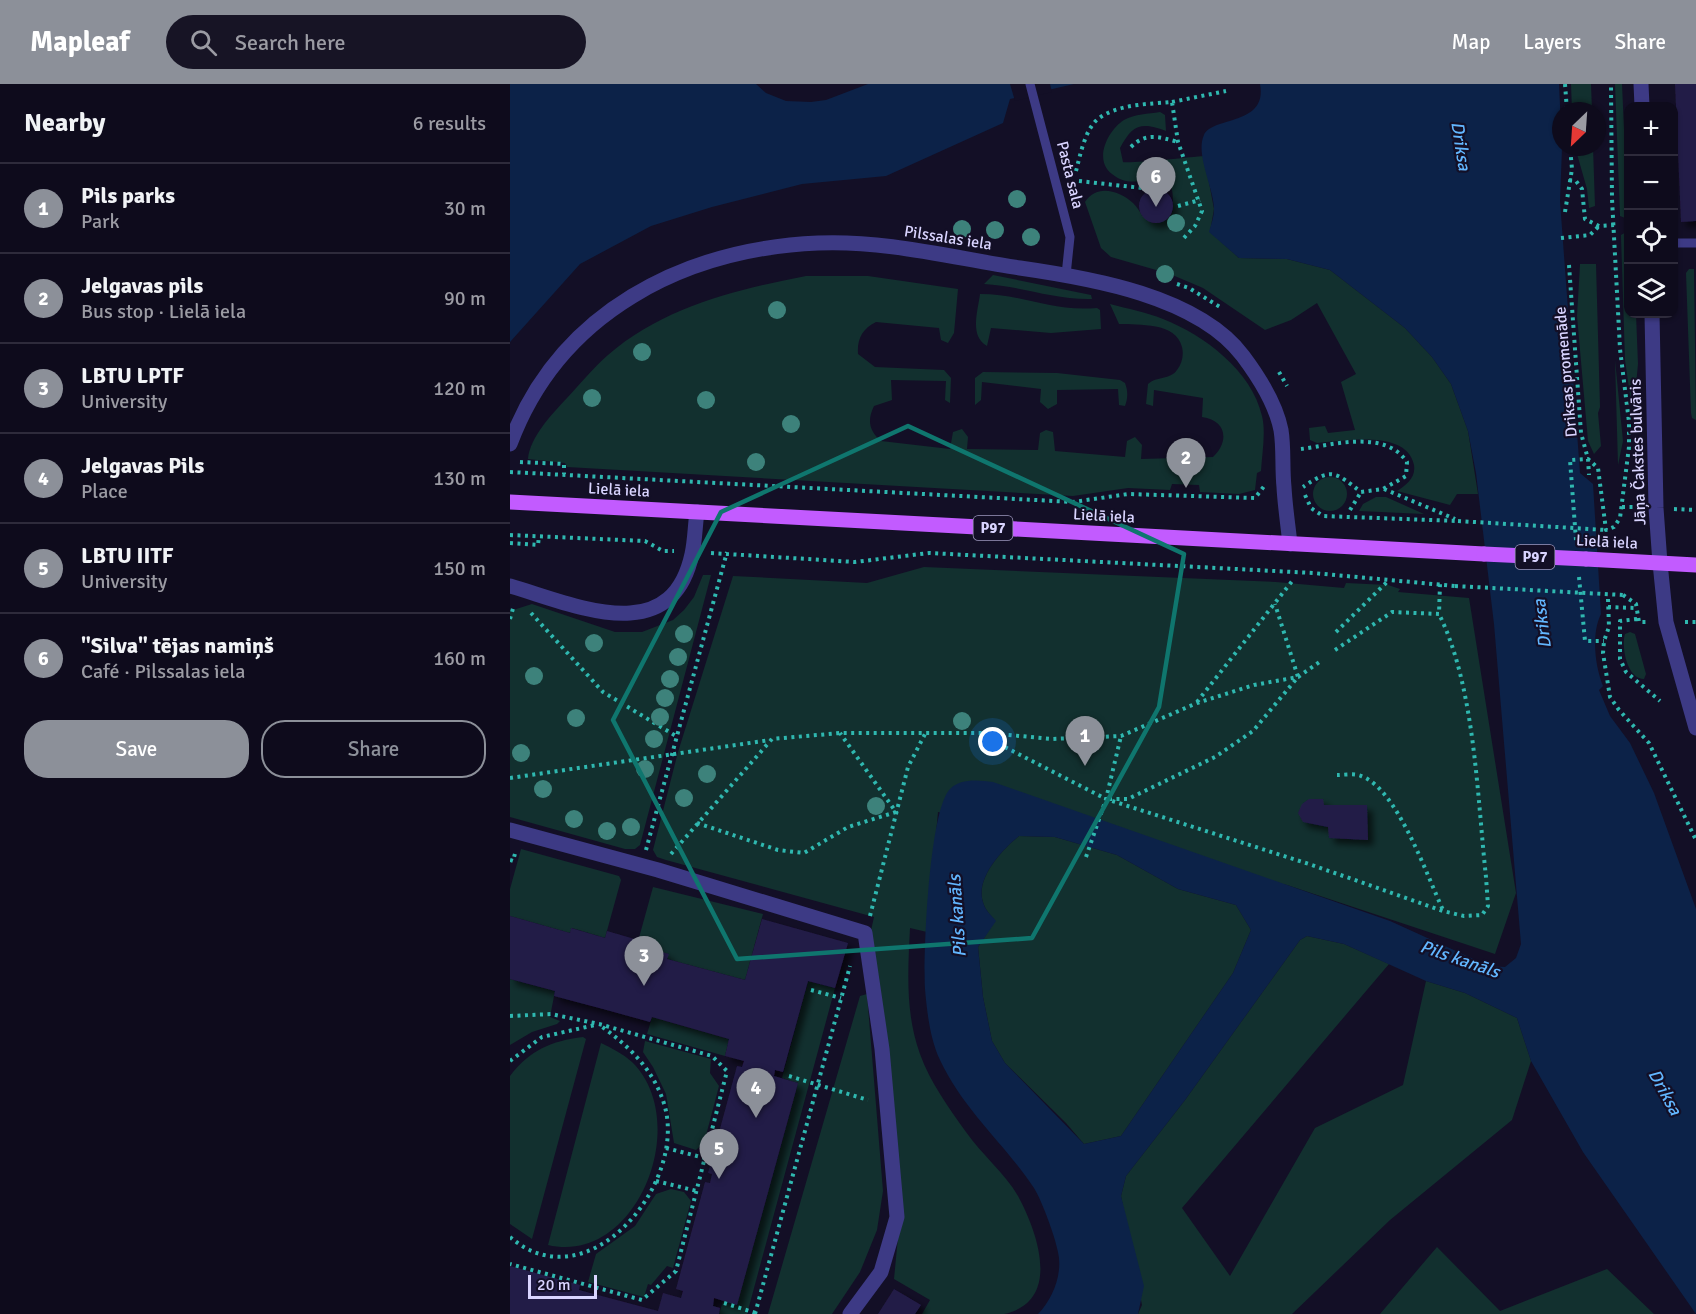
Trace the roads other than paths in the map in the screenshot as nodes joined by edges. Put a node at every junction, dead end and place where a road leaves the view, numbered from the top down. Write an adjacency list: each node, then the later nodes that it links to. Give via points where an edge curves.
1 (1030, 84): 6 (lane, Pasta sala, via 1070,237)
2 (1641, 84): 3 (street)
3 (1642, 102)
4 (1678, 243): 5 (lane)
5 (1696, 243)
6 (1066, 275): 8 (street, Pilssalas iela, via 881,246 820,243 751,249 694,264 634,294 566,350 541,382); 11 (street, Pilssalas iela, via 1186,310 1216,329 1242,354 1264,389 1281,428)
7 (1652, 318): 12 (street, Jāņa Čakstes bulvāris)
8 (510, 444)
9 (510, 502): 10 (main road, Lielā iela / P97)
10 (697, 512): 11 (main road, Lielā iela / P97); 14 (street, via 693,553 686,575 672,596 654,610 628,615 602,612)
11 (1290, 544): 12 (main road, Lielā iela / P97, bridge)
12 (1660, 563): 13 (main road, Lielā iela / P97); 15 (street, Jāņa Čakstes bulvāris, via 1666,622)
13 (1696, 565)
14 (510, 586)
15 (1696, 728)
16 (510, 830): 17 (street, via 865,933 889,1107 897,1217 882,1272)
17 (850, 1314)

